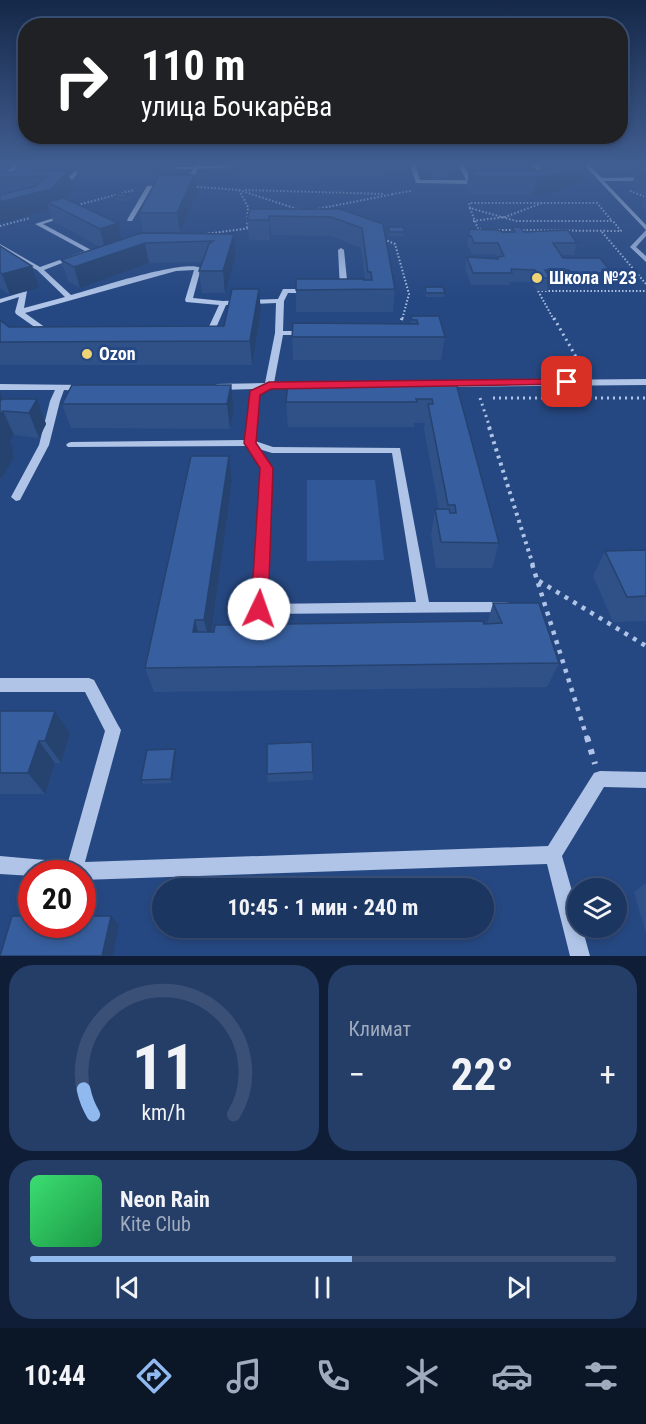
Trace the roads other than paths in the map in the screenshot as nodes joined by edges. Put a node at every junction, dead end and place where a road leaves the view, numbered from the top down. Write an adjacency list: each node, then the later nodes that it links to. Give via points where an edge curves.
1 (137, 209): 4 (street)
2 (626, 209): 5 (street)
3 (66, 212): 9 (street, via 38,224 90,251)
4 (130, 220)
5 (646, 230): 8 (street, via 633,247)
6 (0, 246): 9 (street)
7 (341, 250): 11 (street, via 344,290)
8 (646, 260)
9 (39, 269): 12 (street)
10 (321, 290): 14 (street, via 286,291)
11 (332, 290)
12 (71, 299): 15 (street, via 176,269 198,268 189,300); 16 (street)
13 (0, 301): 16 (street, via 24,293)
14 (280, 301): 15 (street); 17 (street)
15 (223, 303): 20 (street, via 209,335)
16 (19, 312): 19 (street, via 52,335)
17 (279, 333): 18 (street); 24 (street)
18 (311, 333)
19 (63, 335)
20 (198, 335)
21 (646, 382): 22 (street)
22 (436, 384)
23 (317, 385): 24 (street)
24 (269, 386): 26 (street); 29 (street, via 254,393)
25 (0, 387): 27 (street)
26 (210, 387)
27 (62, 388): 28 (street); 31 (street, via 44,445)
28 (95, 388)
29 (250, 443): 30 (street); 32 (street, via 272,450 396,450); 32 (street, via 267,468 259,609)
30 (71, 445)
31 (15, 497)
32 (423, 607): 33 (street)
33 (519, 607)
34 (0, 685): 37 (street, via 89,685 113,730)
35 (646, 780): 36 (street, via 600,779)
36 (553, 855): 40 (street); 41 (street)
37 (77, 860)
38 (0, 865): 39 (street)
39 (18, 866)
40 (96, 870)
41 (579, 956)

